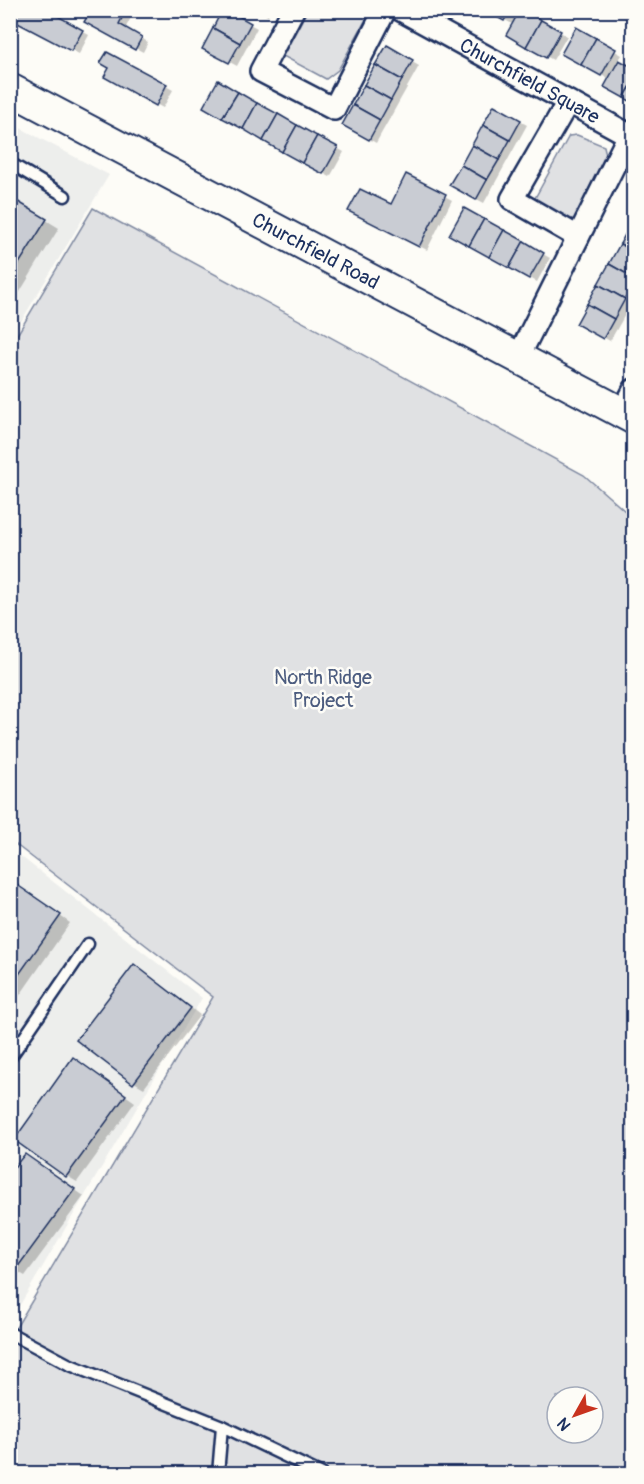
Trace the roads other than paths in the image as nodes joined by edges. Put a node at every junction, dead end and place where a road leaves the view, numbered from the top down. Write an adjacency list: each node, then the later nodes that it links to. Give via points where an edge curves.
1 (292, 10): 2 (street, via 261,71 334,109)
2 (385, 10)
3 (401, 10): 5 (street, Churchfield Square)
4 (10, 89): 9 (street, Churchfield Road)
5 (568, 102): 8 (street, Churchfield Square, via 629,135); 8 (street, via 512,199)
6 (10, 163): 7 (lane)
7 (65, 196)
8 (578, 237): 9 (street, Churchfield Square)
9 (518, 358): 10 (street, Churchfield Road)
10 (630, 407)
11 (88, 945): 13 (lane)
12 (10, 1036): 13 (lane)
13 (21, 1043): 14 (lane)
14 (10, 1058)
15 (10, 1333): 16 (lane, via 68,1364)
16 (222, 1426): 17 (lane); 18 (lane)
17 (218, 1473)
18 (322, 1473)

